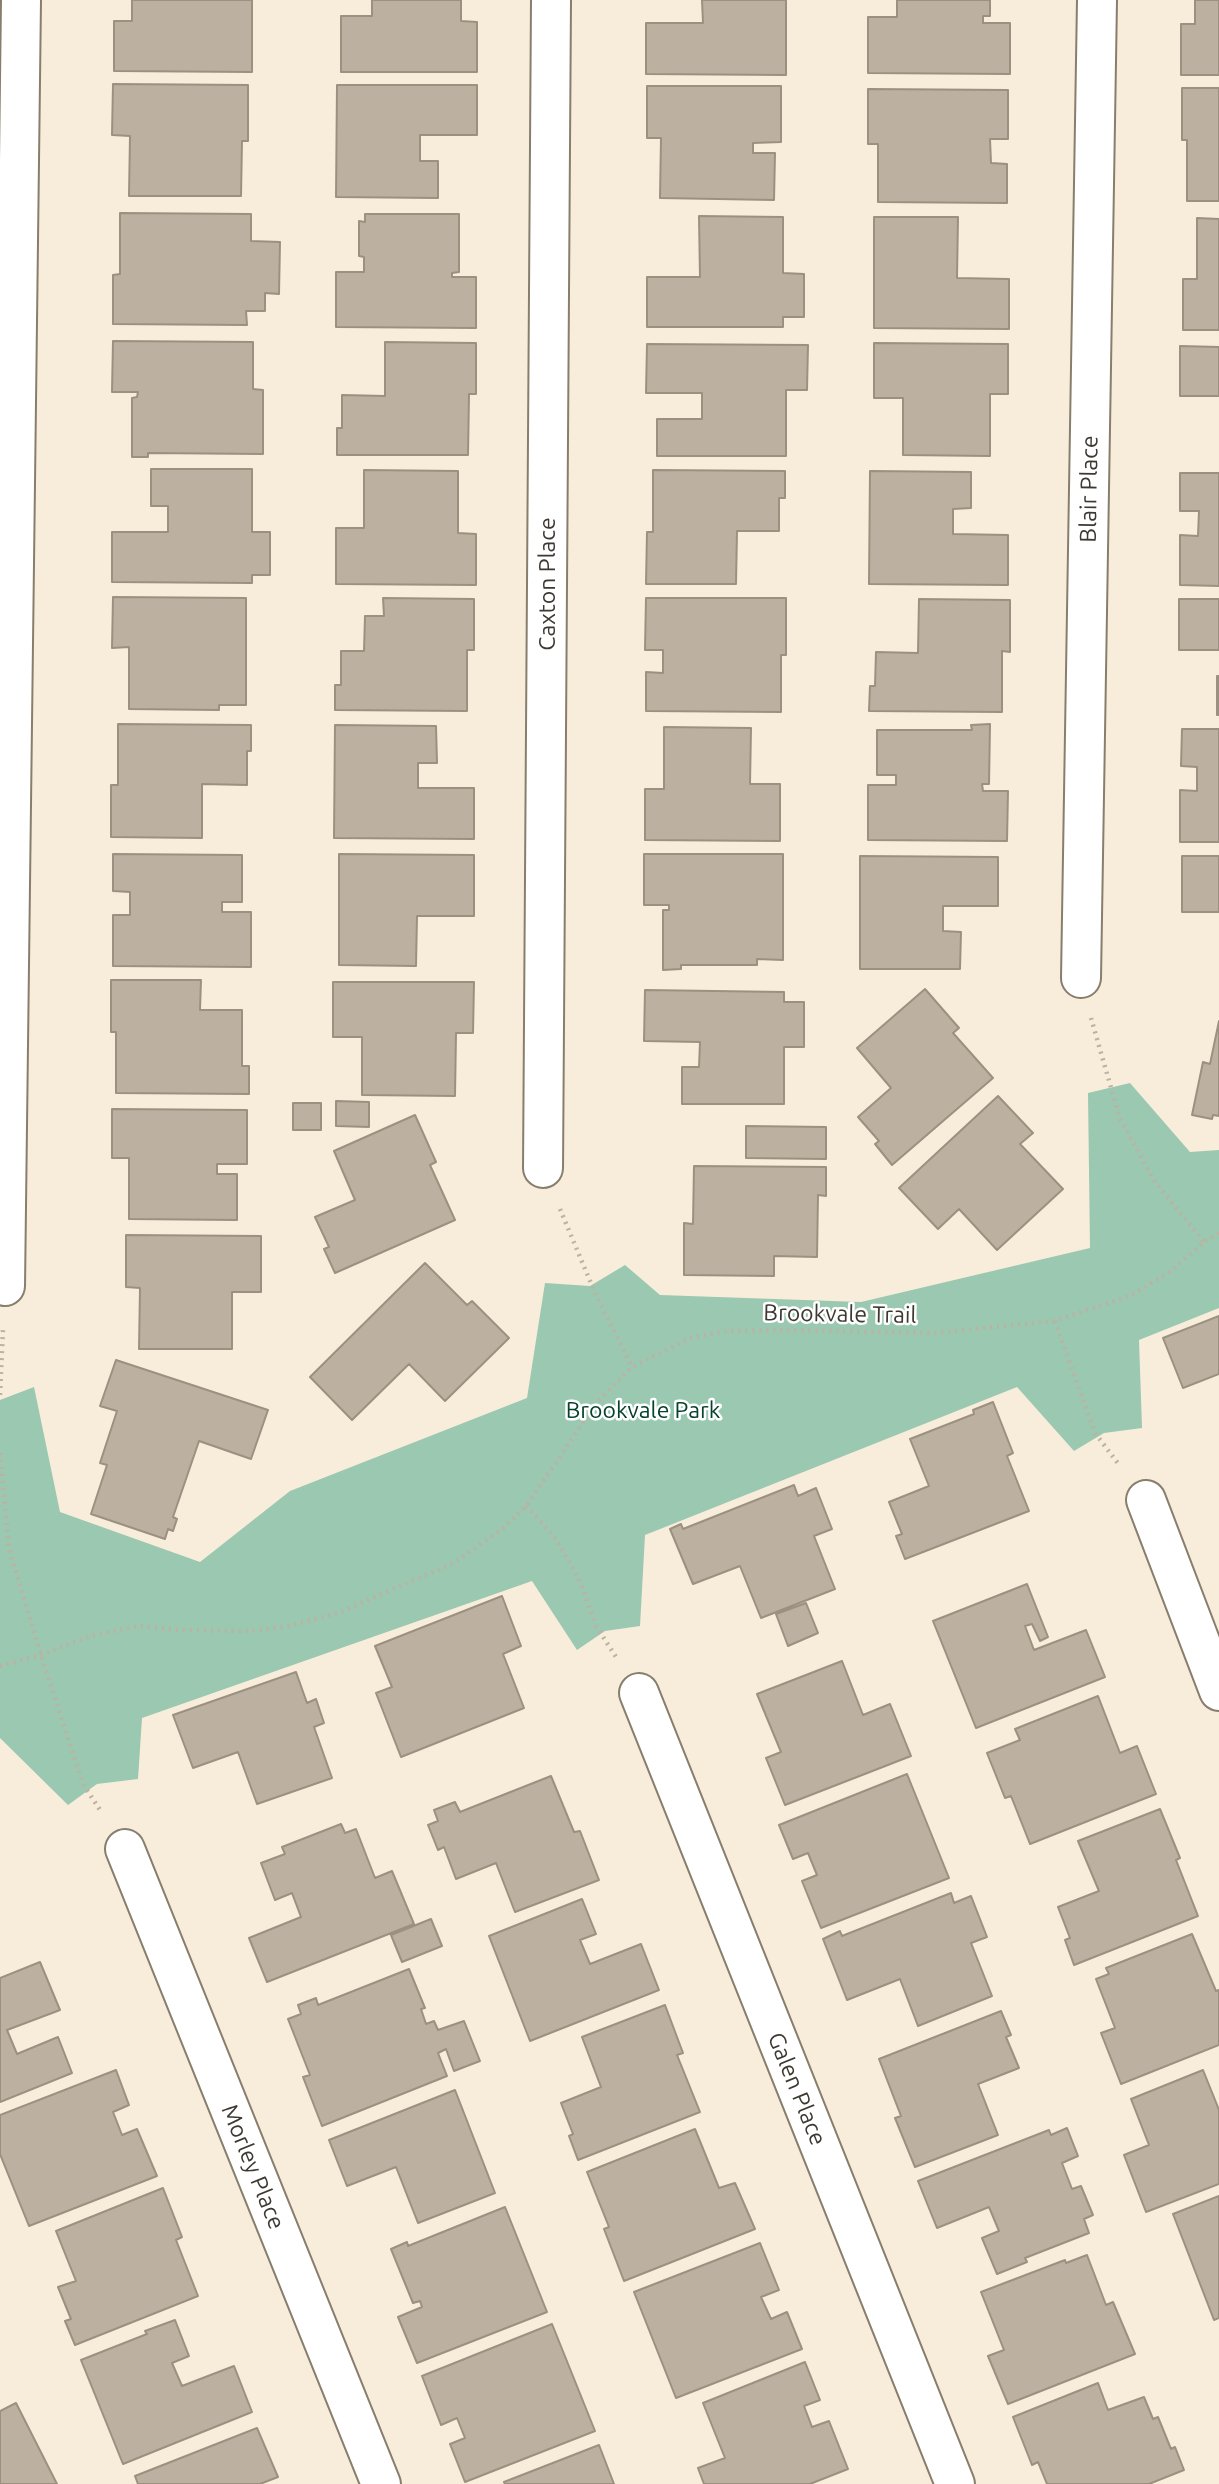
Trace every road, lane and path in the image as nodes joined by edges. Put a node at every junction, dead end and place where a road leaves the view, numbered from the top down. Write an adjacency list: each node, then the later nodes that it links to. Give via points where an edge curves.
1 (21, 0): 8 (street)
2 (551, 0): 5 (street, Caxton Place)
3 (1097, 0): 4 (street, Blair Place)
4 (1081, 978): 7 (path, via 1120,1119 1155,1182)
5 (543, 1168): 10 (path, via 595,1293)
6 (1219, 1233): 7 (path, Brookvale Trail)
7 (1204, 1242): 9 (path, Brookvale Trail, via 1171,1271 1132,1295)
8 (5, 1286): 11 (path)
9 (1055, 1321): 10 (path, Brookvale Trail, via 932,1333 724,1331 690,1338); 13 (path, via 1095,1433)
10 (632, 1367): 14 (path, Brookvale Trail, via 598,1401)
11 (0, 1395)
12 (0, 1453): 15 (path, via 9,1549)
13 (1146, 1500): 17 (street)
14 (526, 1506): 15 (path, Brookvale Trail, via 456,1562 338,1613 249,1631 138,1626 90,1636); 18 (path, via 554,1536 579,1579 596,1626)
15 (41, 1655): 16 (path, Brookvale Trail); 19 (path, via 83,1784)
16 (0, 1666)
17 (1219, 1691)
18 (639, 1693): 21 (street, Galen Place)
19 (125, 1849): 20 (street, Morley Place)
20 (382, 2484)
21 (954, 2484)

